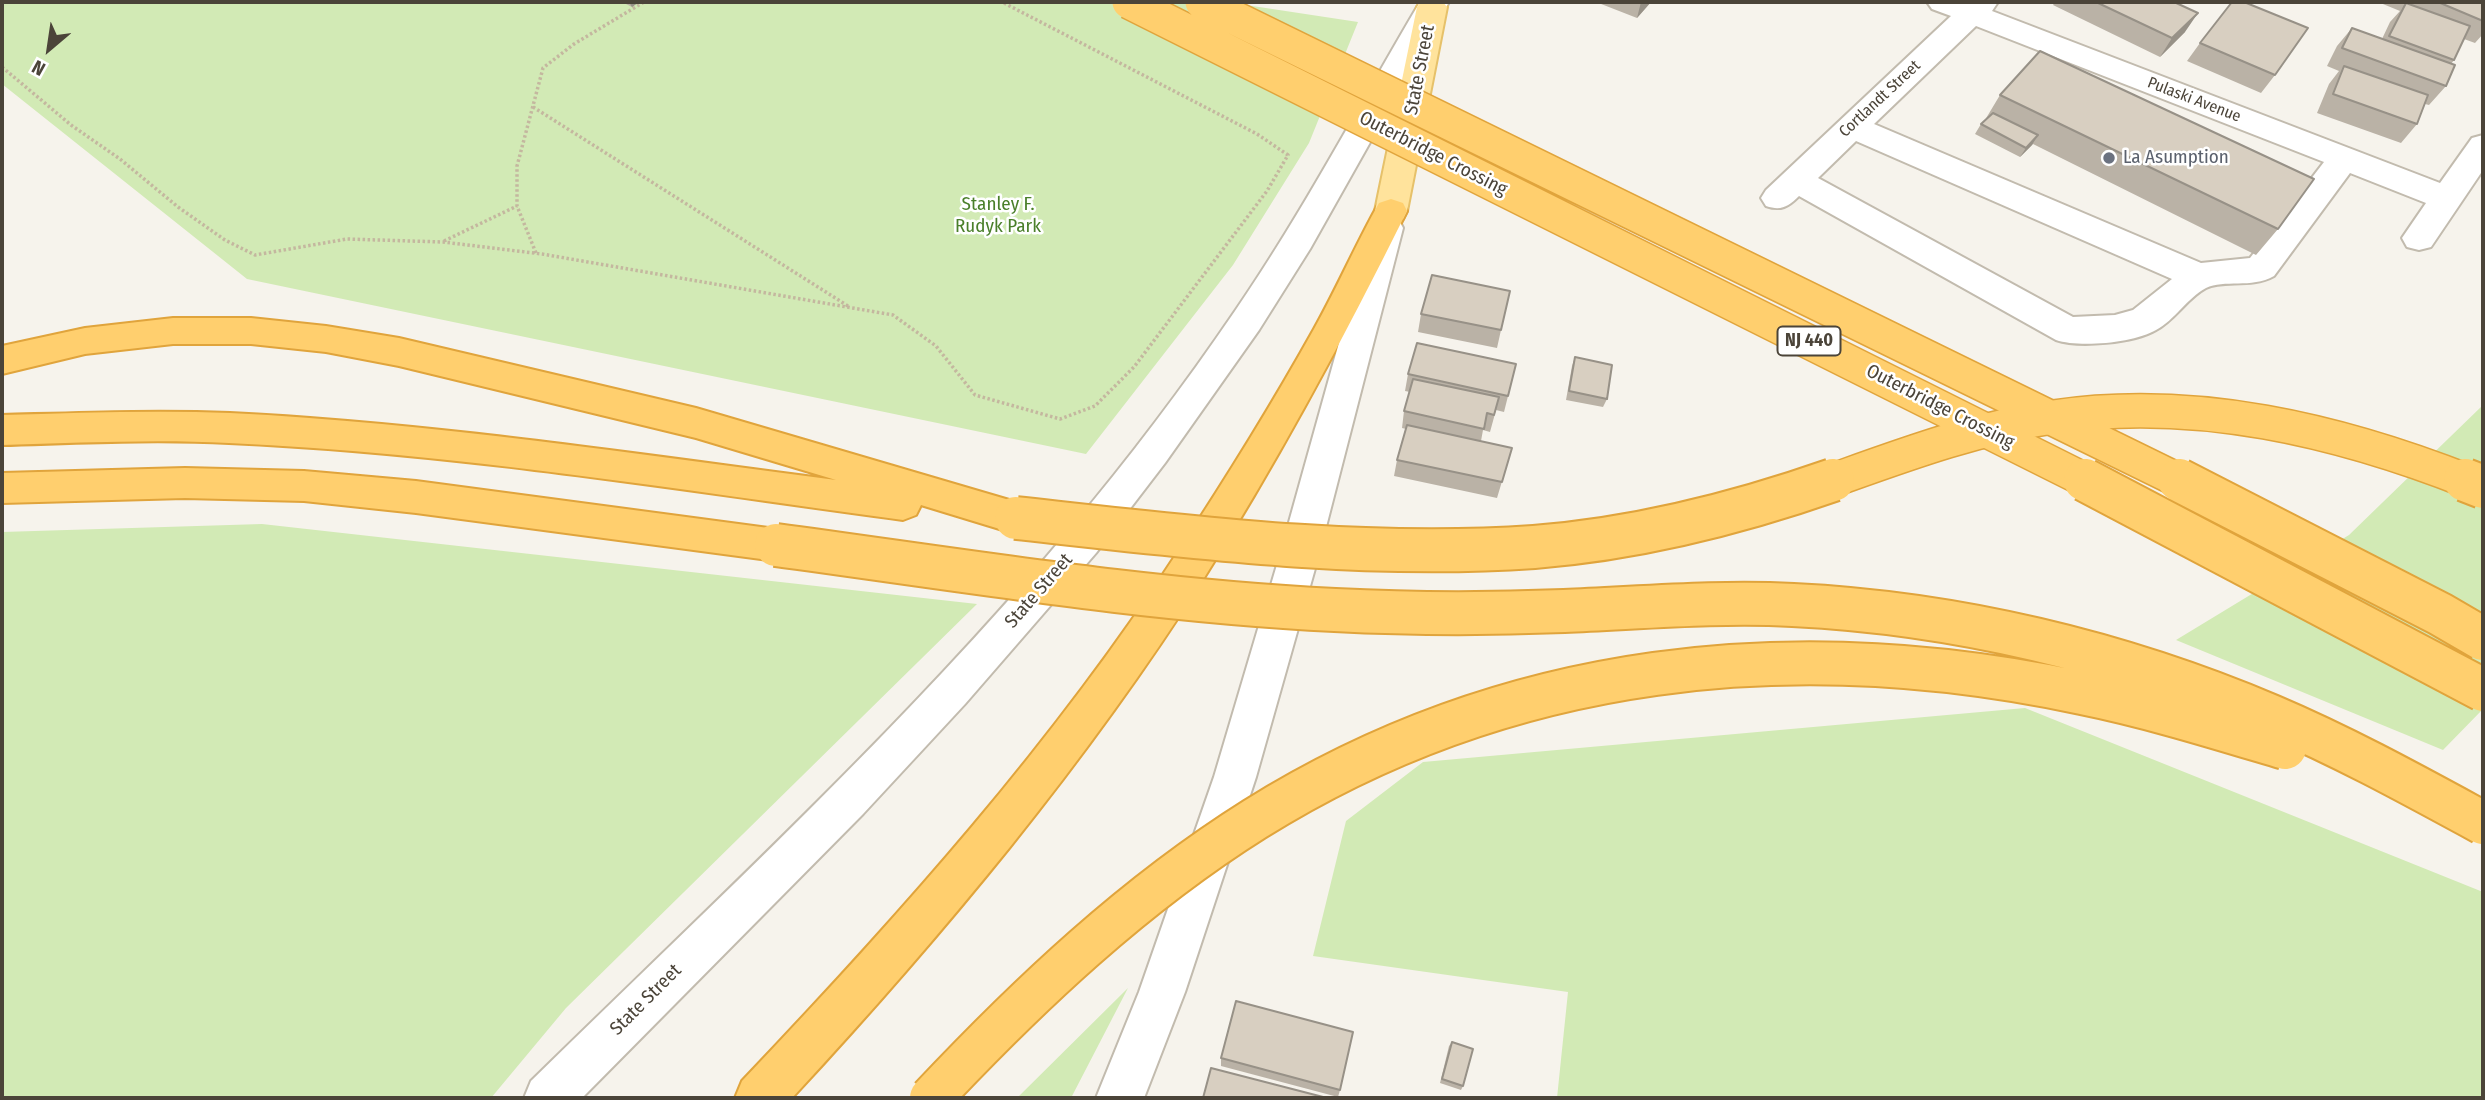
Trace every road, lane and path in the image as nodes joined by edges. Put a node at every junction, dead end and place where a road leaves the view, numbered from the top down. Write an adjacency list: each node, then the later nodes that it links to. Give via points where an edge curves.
1 (644, 2): 9 (path, via 543,68)
2 (1002, 2): 20 (path, via 1257,134 1288,155 1267,191 1134,367 1095,405 1060,419 975,395 936,346 893,315)
3 (1129, 2): 27 (highway, Outerbridge Crossing / NJ 440, bridge, via 2143,509)
4 (1202, 2): 26 (highway, Outerbridge Crossing / NJ 440, bridge, via 2165,473)
5 (1941, 2): 7 (street, Pulaski Avenue)
6 (1433, 5): 15 (main road, State Street); 30 (street, State Street, via 1247,321 1096,524 951,691 848,800)
7 (1978, 8): 10 (street, Cortlandt Street); 12 (street, Pulaski Avenue)
8 (2, 67): 17 (path, via 178,207 255,255 347,239)
9 (533, 107): 14 (path, via 517,166); 20 (path)
10 (1851, 127): 19 (street); 19 (street, Cortlandt Street, via 1787,189 2068,331 2144,321)
11 (2483, 146): 13 (street)
12 (2344, 158): 13 (street, Pulaski Avenue); 19 (street, via 2262,267)
13 (2447, 198): 16 (street)
14 (517, 206): 17 (path); 18 (path)
15 (1391, 211): 31 (highway, via 1289,409 1209,540 1129,658 1048,766 894,952); 33 (street, State Street, via 1241,760 1177,950)
16 (2419, 238)
17 (443, 242): 18 (path)
18 (537, 253): 20 (path)
19 (2198, 276)
20 (852, 308)
21 (2, 360): 23 (highway, via 132,334 251,331 326,339 399,352 753,438)
22 (2, 430): 23 (highway, via 149,427 345,434)
23 (802, 474): 24 (highway, bridge, via 1016,518 1270,544 1425,550 1551,546 1663,529 1725,513 1990,429 2080,413 2132,411 2237,417 2289,426 2406,457)
24 (2483, 487)
25 (2, 488): 28 (highway, bridge, via 185,483 304,486 1288,607 1510,612 1762,604 1919,618 2050,643 2212,693 2334,746)
26 (2483, 639)
27 (2483, 690)
28 (2483, 823)
29 (2483, 830): 32 (highway, bridge, via 2398,790 2280,746 2079,690 1944,669 1838,662 1759,662 1628,675 1455,721 1285,801 1166,880 1084,947)
30 (548, 1098)
31 (759, 1098)
32 (931, 1098)
33 (1120, 1098)

